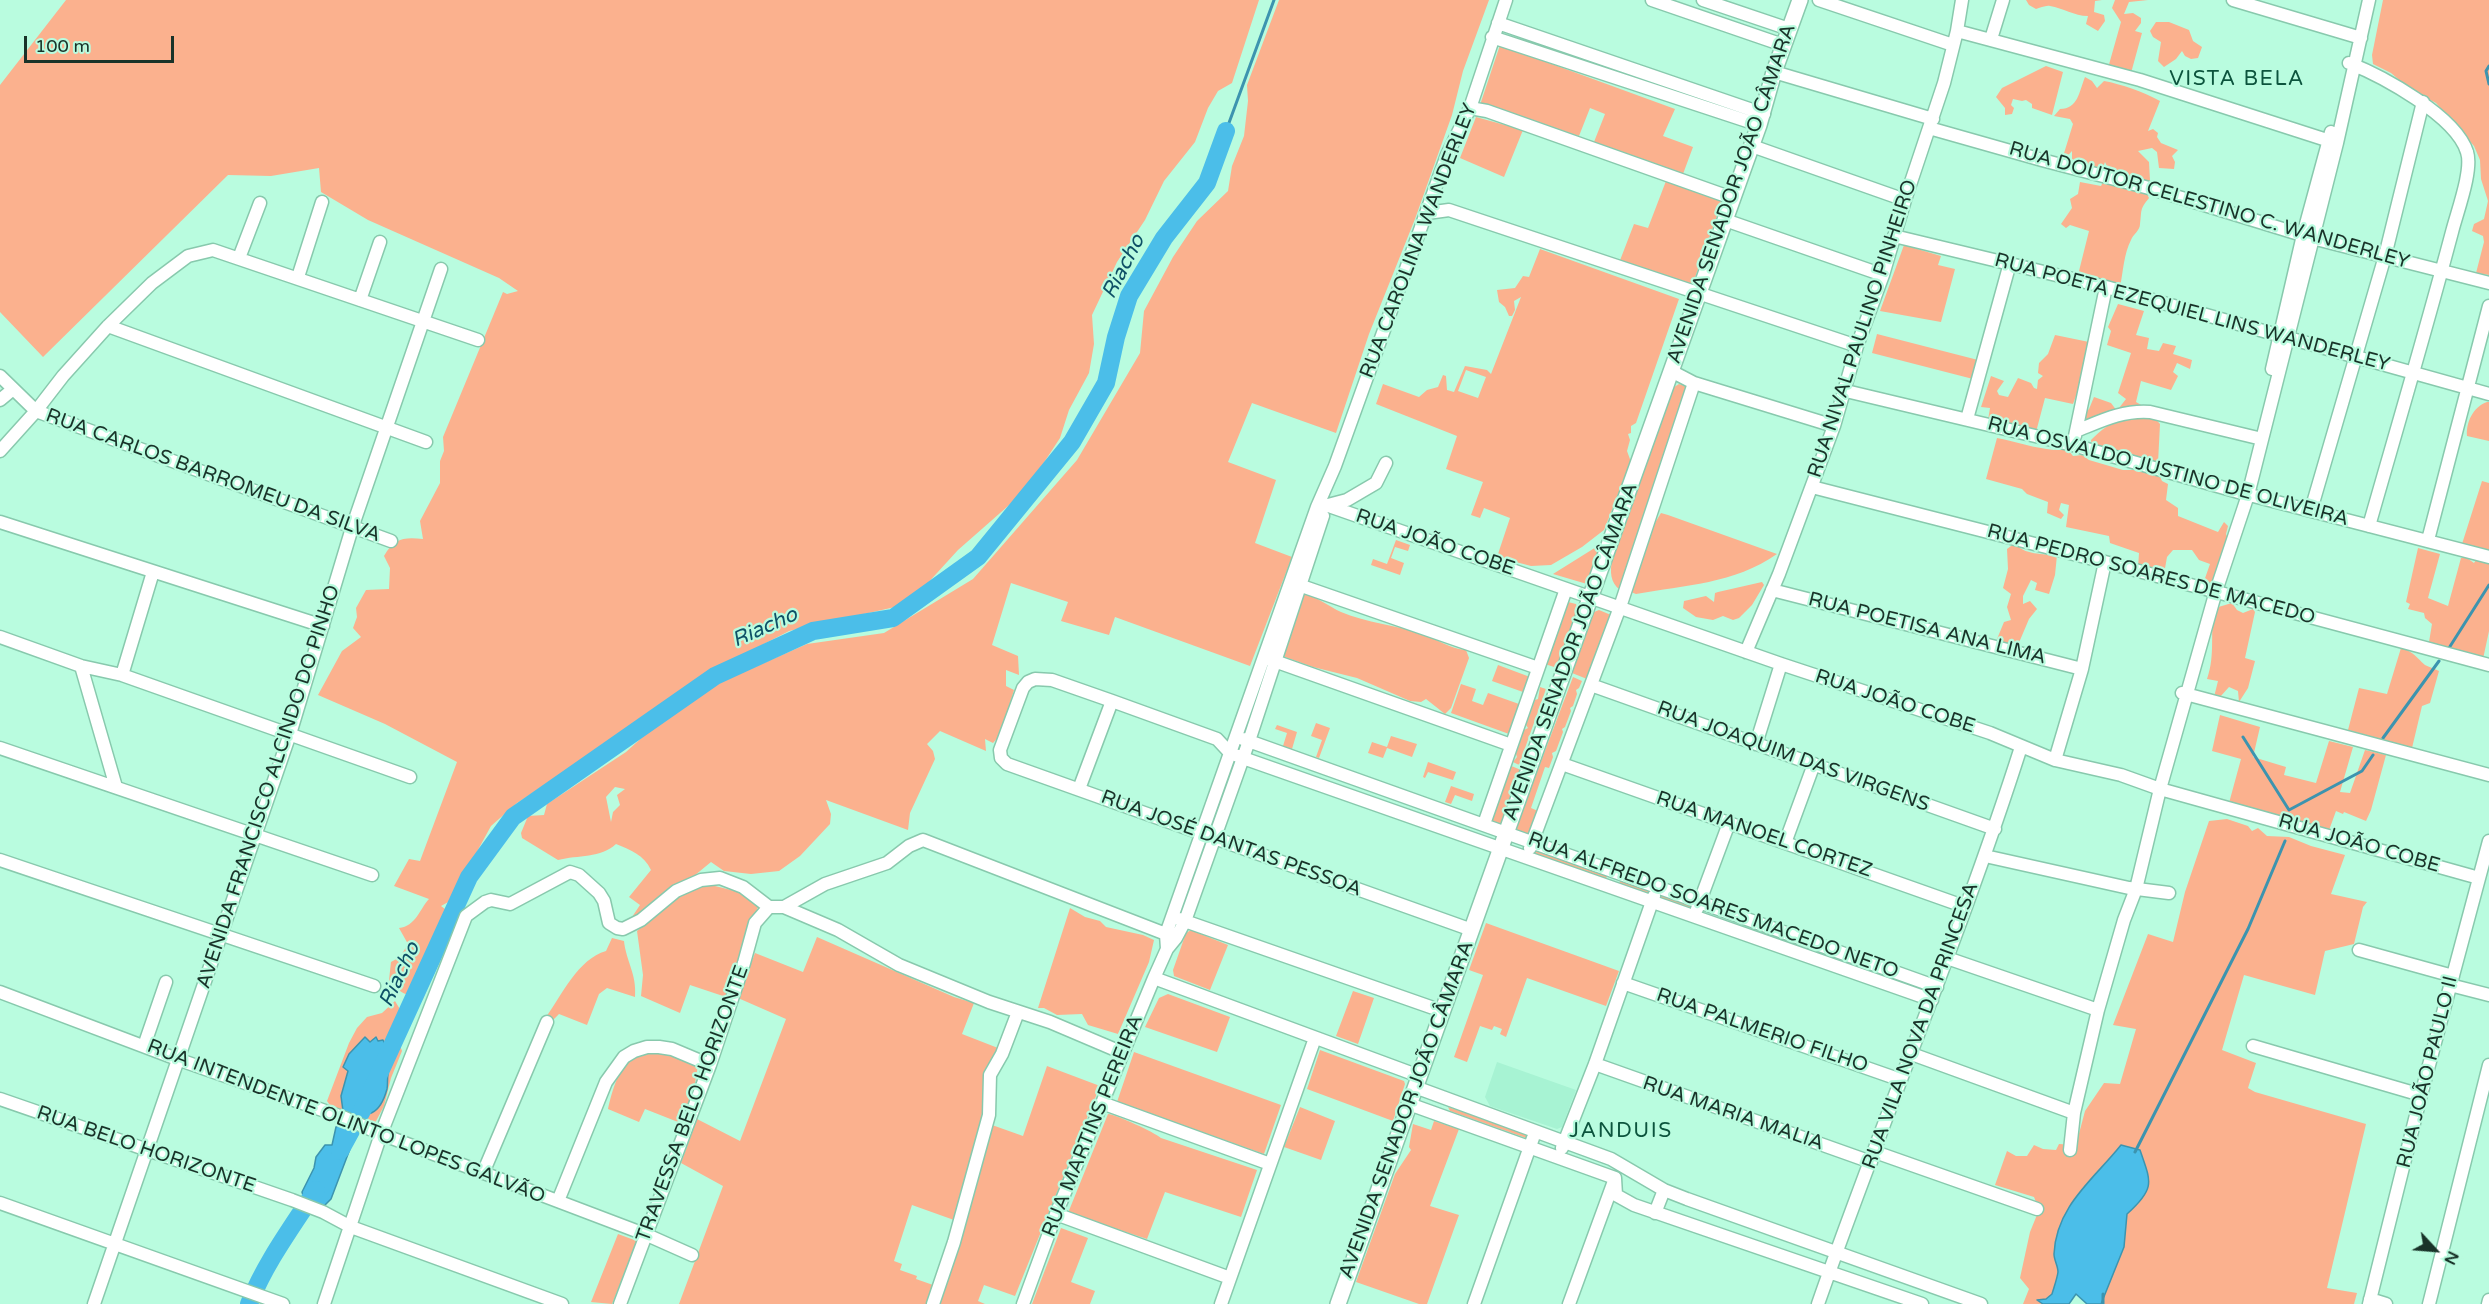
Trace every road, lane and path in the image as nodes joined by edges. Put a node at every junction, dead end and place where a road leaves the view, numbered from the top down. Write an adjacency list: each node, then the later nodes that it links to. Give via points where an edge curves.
1 (1506, 0): 11 (street, RUA CAROLINA WANDERLEY)
2 (1652, 0): 17 (street)
3 (1703, 0): 12 (street)
4 (1800, 0): 12 (main road, AVENIDA SENADOR JOÃO CÂMARA)
5 (1819, 0): 18 (street)
6 (1962, 0): 13 (street, RUA NIVAL PAULINO PINHEIRO)
7 (2003, 0): 16 (street)
8 (2233, 0): 15 (street)
9 (2363, 0): 15 (street)
10 (2369, 0): 15 (street)
11 (1498, 23): 14 (street, RUA CAROLINA WANDERLEY); 23 (street)
12 (1789, 29): 17 (main road, AVENIDA SENADOR JOÃO CÂMARA)
13 (1957, 31): 16 (street); 18 (street, RUA NIVAL PAULINO PINHEIRO)
14 (1492, 37): 22 (street, RUA CAROLINA WANDERLEY); 23 (street)
15 (2358, 37): 19 (street)
16 (1991, 39): 25 (street, via 2140,80)
17 (1783, 45): 20 (main road, AVENIDA SENADOR JOÃO CÂMARA)
18 (1953, 45): 24 (street, RUA NIVAL PAULINO PINHEIRO)
19 (2351, 64): 21 (street); 25 (street)
20 (1774, 72): 23 (main road, AVENIDA SENADOR JOÃO CÂMARA); 24 (street, RUA DOUTOR CELESTINO C. WANDERLEY)
21 (2423, 102): 36 (street); 40 (street, via 2452,129 2468,155)
22 (1470, 108): 27 (street); 31 (street, RUA CAROLINA WANDERLEY, via 1447,155)
23 (1761, 119): 26 (main road, AVENIDA SENADOR JOÃO CÂMARA)
24 (1931, 124): 28 (street, RUA NIVAL PAULINO PINHEIRO); 34 (street, RUA DOUTOR CELESTINO C. WANDERLEY)
25 (2333, 142): 34 (street)
26 (1752, 146): 27 (main road, AVENIDA SENADOR JOÃO CÂMARA); 28 (street)
27 (1732, 198): 32 (main road, AVENIDA SENADOR JOÃO CÂMARA)
28 (1905, 200): 33 (street, RUA NIVAL PAULINO PINHEIRO)
29 (260, 202): 37 (street)
30 (322, 202): 42 (street)
31 (1427, 213): 45 (street, via 1449,210); 75 (street, RUA CAROLINA WANDERLEY)
32 (1725, 220): 41 (street); 45 (main road, AVENIDA SENADOR JOÃO CÂMARA)
33 (1894, 236): 38 (street, RUA POETA EZEQUIEL LINS WANDERLEY); 41 (street, RUA NIVAL PAULINO PINHEIRO)
34 (2308, 237): 36 (street, RUA DOUTOR CELESTINO C. WANDERLEY); 50 (street)
35 (380, 242): 46 (street)
36 (2385, 256): 40 (street, RUA DOUTOR CELESTINO C. WANDERLEY); 53 (street)
37 (239, 258): 42 (street); 49 (street, via 213,250 188,256 152,283)
38 (2010, 262): 44 (street, RUA POETA EZEQUIEL LINS WANDERLEY); 64 (street)
39 (441, 269): 48 (street, AVENIDA FRANCISCO ALCINDO DO PINHO)
40 (2442, 270): 43 (street, RUA DOUTOR CELESTINO C. WANDERLEY); 55 (street)
41 (1883, 275): 52 (street, RUA NIVAL PAULINO PINHEIRO)
42 (298, 277): 46 (street)
43 (2489, 283)
44 (2106, 287): 50 (street, RUA POETA EZEQUIEL LINS WANDERLEY); 67 (street)
45 (1698, 294): 52 (street); 54 (main road, AVENIDA SENADOR JOÃO CÂMARA)
46 (360, 300): 48 (street)
47 (2489, 306): 58 (street)
48 (424, 321): 51 (street); 66 (street, AVENIDA FRANCISCO ALCINDO DO PINHO)
49 (108, 326): 63 (street); 66 (street)
50 (2284, 336): 53 (street, RUA POETA EZEQUIEL LINS WANDERLEY); 68 (street)
51 (478, 340)
52 (1857, 346): 60 (street, RUA NIVAL PAULINO PINHEIRO)
53 (2356, 358): 55 (street, RUA POETA EZEQUIEL LINS WANDERLEY); 76 (street)
54 (1671, 371): 57 (street); 89 (main road, AVENIDA SENADOR JOÃO CÂMARA)
55 (2412, 374): 58 (street, RUA POETA EZEQUIEL LINS WANDERLEY); 78 (street)
56 (0, 376): 59 (street)
57 (1694, 383): 65 (street); 90 (street, AVENIDA SENADOR JOÃO CÂMARA)
58 (2467, 388): 61 (street, RUA POETA EZEQUIEL LINS WANDERLEY); 80 (street)
59 (12, 390): 62 (street); 63 (street)
60 (1846, 391): 64 (street, RUA OSVALDO JUSTINO DE OLIVEIRA); 65 (street, RUA NIVAL PAULINO PINHEIRO)
61 (2489, 394)
62 (0, 400)
63 (36, 411): 71 (street); 79 (street, RUA CARLOS BARROMEU DA SILVA)
64 (1967, 418): 70 (street, RUA OSVALDO JUSTINO DE OLIVEIRA)
65 (1834, 426): 73 (street, RUA NIVAL PAULINO PINHEIRO)
66 (387, 427): 69 (street); 79 (street, AVENIDA FRANCISCO ALCINDO DO PINHO)
67 (2076, 431): 68 (street, via 2135,411); 70 (street)
68 (2259, 438): 74 (street)
69 (426, 442)
70 (2073, 445): 74 (street, RUA OSVALDO JUSTINO DE OLIVEIRA)
71 (0, 451)
72 (1386, 463): 75 (street, via 1376,483 1347,500)
73 (1812, 487): 83 (street, RUA PEDRO SOARES DE MACEDO); 87 (street, RUA NIVAL PAULINO PINHEIRO)
74 (2245, 494): 76 (street, RUA OSVALDO JUSTINO DE OLIVEIRA); 88 (street)
75 (1322, 506): 85 (street, RUA CAROLINA WANDERLEY); 86 (street, RUA JOÃO COBE)
76 (2311, 510): 78 (street, RUA OSVALDO JUSTINO DE OLIVEIRA)
77 (0, 522): 84 (street)
78 (2369, 526): 80 (street, RUA OSVALDO JUSTINO DE OLIVEIRA)
79 (352, 528): 81 (street, RUA CARLOS BARROMEU DA SILVA); 91 (street, AVENIDA FRANCISCO ALCINDO DO PINHO)
80 (2428, 540): 82 (street, RUA OSVALDO JUSTINO DE OLIVEIRA)
81 (391, 542)
82 (2489, 557)
83 (2105, 562): 88 (street, RUA PEDRO SOARES DE MACEDO); 99 (street)
84 (153, 572): 91 (street); 100 (street)
85 (1295, 584): 94 (street, RUA CAROLINA WANDERLEY); 98 (street)
86 (1566, 589): 89 (street, RUA JOÃO COBE); 98 (street, AVENIDA SENADOR JOÃO CÂMARA)
87 (1772, 590): 93 (street, RUA NIVAL PAULINO PINHEIRO); 99 (street, RUA POETISA ANA LIMA)
88 (2213, 590): 96 (street, RUA PEDRO SOARES DE MACEDO); 102 (street)
89 (1591, 597): 90 (street, RUA JOÃO COBE); 127 (main road, AVENIDA SENADOR JOÃO CÂMARA)
90 (1620, 607): 93 (street, RUA JOÃO COBE); 101 (street, AVENIDA SENADOR JOÃO CÂMARA)
91 (323, 626): 104 (street, AVENIDA FRANCISCO ALCINDO DO PINHO)
92 (0, 637): 97 (street)
93 (1746, 652): 95 (street, RUA JOÃO COBE)
94 (1269, 659): 105 (street, RUA CAROLINA WANDERLEY); 107 (street, RUA CAROLINA WANDERLEY); 109 (street)
95 (1781, 664): 108 (street); 110 (street, RUA JOÃO COBE, via 1990,733)
96 (2489, 665)
97 (81, 666): 100 (street); 120 (street)
98 (1538, 668): 109 (street, AVENIDA SENADOR JOÃO CÂMARA)
99 (2082, 669): 115 (street)
100 (122, 675): 104 (street)
101 (1591, 685): 108 (street, RUA JOAQUIM DAS VIRGENS); 116 (street, AVENIDA SENADOR JOÃO CÂMARA)
102 (2185, 693): 118 (street); 121 (street)
103 (1112, 700): 106 (street, RUA ALFREDO SOARES MACEDO NETO); 112 (street, RUA ALFREDO SOARES MACEDO NETO, via 1052,680 1028,682); 122 (street)
104 (290, 734): 119 (street); 128 (street, AVENIDA FRANCISCO ALCINDO DO PINHO)
105 (1236, 736): 106 (street, RUA ALFREDO SOARES MACEDO NETO); 107 (street, RUA ALFREDO SOARES MACEDO NETO); 113 (street, RUA CAROLINA WANDERLEY)
106 (1217, 739): 113 (street, RUA ALFREDO SOARES MACEDO NETO)
107 (1249, 741): 114 (street, RUA CAROLINA WANDERLEY); 123 (street, RUA ALFREDO SOARES MACEDO NETO)
108 (1756, 744): 117 (street, RUA JOAQUIM DAS VIRGENS)
109 (1511, 745): 125 (street, AVENIDA SENADOR JOÃO CÂMARA)
110 (2021, 747): 115 (street, RUA JOÃO COBE); 126 (street, RUA VILA NOVA DA PRINCESA)
111 (0, 748): 120 (street)
112 (1000, 750): 122 (street, RUA JOSÉ DANTAS PESSOA, via 1007,764)
113 (1230, 753): 114 (street, RUA ALFREDO SOARES MACEDO NETO); 130 (street, RUA CAROLINA WANDERLEY)
114 (1243, 758): 129 (street, RUA ALFREDO SOARES MACEDO NETO); 130 (street, RUA CAROLINA WANDERLEY)
115 (2055, 760): 121 (street, RUA JOÃO COBE, via 2121,775)
116 (1562, 764): 124 (street, RUA MANOEL CORTEZ); 131 (street, AVENIDA SENADOR JOÃO CÂMARA)
117 (1814, 764): 126 (street, RUA JOAQUIM DAS VIRGENS); 133 (street)
118 (2489, 775)
119 (410, 777)
120 (116, 788): 128 (street)
121 (2157, 788): 140 (street, RUA JOÃO COBE); 143 (street)
122 (1079, 789): 130 (street, RUA JOSÉ DANTAS PESSOA)
123 (1470, 819): 125 (street, RUA ALFREDO SOARES MACEDO NETO); 129 (street)
124 (1729, 823): 133 (street, RUA MANOEL CORTEZ); 146 (street)
125 (1484, 824): 127 (street, RUA ALFREDO SOARES MACEDO NETO)
126 (1995, 829): 135 (street, RUA VILA NOVA DA PRINCESA)
127 (1507, 832): 131 (street, RUA ALFREDO SOARES MACEDO NETO); 134 (main road, AVENIDA SENADOR JOÃO CÂMARA)
128 (256, 834): 139 (street); 154 (street, AVENIDA FRANCISCO ALCINDO DO PINHO)
129 (1464, 835): 134 (street, RUA ALFREDO SOARES MACEDO NETO)
130 (1208, 836): 150 (street, RUA CAROLINA WANDERLEY); 152 (street, RUA CAROLINA WANDERLEY); 153 (street, RUA JOSÉ DANTAS PESSOA)
131 (1533, 841): 136 (street, AVENIDA SENADOR JOÃO CÂMARA); 138 (street, RUA ALFREDO SOARES MACEDO NETO)
132 (2489, 841): 140 (street, RUA JOÃO PAULO II)
133 (1785, 843): 149 (street, RUA MANOEL CORTEZ)
134 (1501, 848): 136 (street, RUA ALFREDO SOARES MACEDO NETO); 153 (main road, AVENIDA SENADOR JOÃO CÂMARA)
135 (1985, 856): 143 (street); 149 (street, RUA VILA NOVA DA PRINCESA)
136 (1527, 857): 141 (street, RUA ALFREDO SOARES MACEDO NETO)
137 (0, 860): 154 (street)
138 (1614, 871): 141 (street); 142 (street, RUA ALFREDO SOARES MACEDO NETO)
139 (372, 875)
140 (2479, 878): 161 (street, RUA JOÃO PAULO II)
141 (1608, 886): 145 (street, RUA ALFREDO SOARES MACEDO NETO)
142 (1657, 886): 145 (street); 146 (street, RUA ALFREDO SOARES MACEDO NETO)
143 (2132, 888): 144 (street); 169 (street)
144 (2169, 893)
145 (1652, 902): 151 (street, RUA ALFREDO SOARES MACEDO NETO); 163 (street)
146 (1700, 902): 151 (street); 155 (street, RUA ALFREDO SOARES MACEDO NETO)
147 (769, 907): 148 (street); 180 (street, TRAVESSA BELO HORIZONTE, via 755,923); 192 (street, via 743,886 720,878 701,880 675,891 629,928 617,928 606,918 599,893 579,874 570,872 510,904 485,902 466,916)
148 (784, 907): 156 (street, via 825,884 887,863 923,840); 171 (street, via 838,930 899,965)
149 (1966, 907): 159 (street, RUA VILA NOVA DA PRINCESA)
150 (1172, 917): 152 (street); 156 (street, RUA CAROLINA WANDERLEY)
151 (1694, 917): 157 (street, RUA ALFREDO SOARES MACEDO NETO)
152 (1185, 921): 156 (street, RUA CAROLINA WANDERLEY); 170 (street)
153 (1472, 930): 170 (main road, AVENIDA SENADOR JOÃO CÂMARA)
154 (223, 934): 164 (street); 178 (street, AVENIDA FRANCISCO ALCINDO DO PINHO)
155 (1793, 935): 157 (street); 165 (street, RUA ALFREDO SOARES MACEDO NETO)
156 (1171, 936): 160 (street, RUA MARTINS PEREIRA)
157 (1788, 950): 168 (street, RUA ALFREDO SOARES MACEDO NETO)
158 (2359, 950): 161 (street)
159 (1947, 958): 165 (street, RUA VILA NOVA DA PRINCESA); 169 (street)
160 (1154, 978): 173 (street); 176 (street, RUA MARTINS PEREIRA)
161 (2452, 981): 167 (street); 184 (street, RUA JOÃO PAULO II)
162 (166, 982): 174 (street)
163 (1623, 983): 179 (street); 182 (street, RUA PALMERIO FILHO)
164 (374, 986)
165 (1936, 987): 168 (street, RUA VILA NOVA DA PRINCESA)
166 (0, 992): 174 (street, RUA INTENDENTE OLINTO LOPES GALVÃO)
167 (2489, 995)
168 (1932, 1000): 177 (street, RUA VILA NOVA DA PRINCESA)
169 (2098, 1010): 189 (street)
170 (1442, 1011): 183 (main road, AVENIDA SENADOR JOÃO CÂMARA)
171 (1018, 1012): 176 (street); 221 (street, via 990,1075 988,1115)
172 (547, 1023): 200 (street)
173 (1315, 1038): 183 (street); 199 (street)
174 (144, 1046): 178 (street, RUA INTENDENTE OLINTO LOPES GALVÃO)
175 (2253, 1046): 184 (street)
176 (1123, 1053): 187 (street, RUA MARTINS PEREIRA)
177 (1909, 1053): 182 (street, RUA VILA NOVA DA PRINCESA); 189 (street)
178 (177, 1059): 192 (street, RUA INTENDENTE OLINTO LOPES GALVÃO); 195 (street, AVENIDA FRANCISCO ALCINDO DO PINHO)
179 (1595, 1064): 193 (street); 198 (street, RUA MARIA MALIA)
180 (710, 1065): 203 (street, via 659,1047 647,1047 624,1057 606,1082); 209 (street, TRAVESSA BELO HORIZONTE)
181 (2489, 1065): 231 (street)
182 (1901, 1080): 198 (street, RUA VILA NOVA DA PRINCESA)
183 (1417, 1081): 185 (street); 188 (main road, AVENIDA SENADOR JOÃO CÂMARA)
184 (2421, 1095): 215 (street, RUA JOÃO PAULO II)
185 (1448, 1098): 190 (street); 191 (street)
186 (0, 1099): 195 (street, RUA BELO HORIZONTE)
187 (1102, 1103): 199 (street); 207 (street, RUA MARTINS PEREIRA)
188 (1409, 1104): 190 (street); 224 (main road, AVENIDA SENADOR JOÃO CÂMARA)
189 (2074, 1113): 196 (street)
190 (1442, 1115): 194 (street)
191 (1536, 1130): 193 (street); 194 (street)
192 (381, 1134): 200 (street, RUA INTENDENTE OLINTO LOPES GALVÃO); 208 (street)
193 (1565, 1141): 197 (street); 202 (street, via 1611,1159)
194 (1530, 1146): 197 (street); 225 (street)
195 (146, 1150): 208 (street, RUA BELO HORIZONTE, via 292,1200); 210 (street, AVENIDA FRANCISCO ALCINDO DO PINHO)
196 (2070, 1150)
197 (1559, 1157): 201 (street)
198 (1873, 1157): 205 (street, RUA MARIA MALIA); 211 (street, RUA VILA NOVA DA PRINCESA)
199 (1270, 1164): 214 (street)
200 (483, 1173): 203 (street, RUA INTENDENTE OLINTO LOPES GALVÃO)
201 (1615, 1178): 206 (street, via 1616,1195); 226 (street)
202 (1664, 1190): 206 (street); 211 (street)
203 (558, 1201): 209 (street, RUA INTENDENTE OLINTO LOPES GALVÃO)
204 (0, 1203): 210 (street)
205 (2037, 1209)
206 (1655, 1213): 213 (street)
207 (1056, 1214): 214 (street); 222 (street, RUA MARTINS PEREIRA)
208 (351, 1227): 218 (street); 219 (street)
209 (646, 1235): 212 (street, RUA INTENDENTE OLINTO LOPES GALVÃO); 220 (street, TRAVESSA BELO HORIZONTE)
210 (115, 1244): 216 (street, AVENIDA FRANCISCO ALCINDO DO PINHO); 217 (street)
211 (1837, 1254): 213 (street, RUA VILA NOVA DA PRINCESA); 229 (street)
212 (692, 1255)
213 (1829, 1273): 227 (street, RUA VILA NOVA DA PRINCESA); 228 (street)
214 (1230, 1278): 223 (street)
215 (2370, 1302): 230 (street)
216 (94, 1304)
217 (283, 1304)
218 (324, 1304)
219 (562, 1304)
220 (620, 1304)
221 (933, 1304)
222 (1023, 1304)
223 (1221, 1304)
224 (1338, 1304)
225 (1474, 1304)
226 (1569, 1304)
227 (1818, 1304)
228 (1922, 1304)
229 (1981, 1304)
230 (2386, 1304)
231 (2429, 1304)

